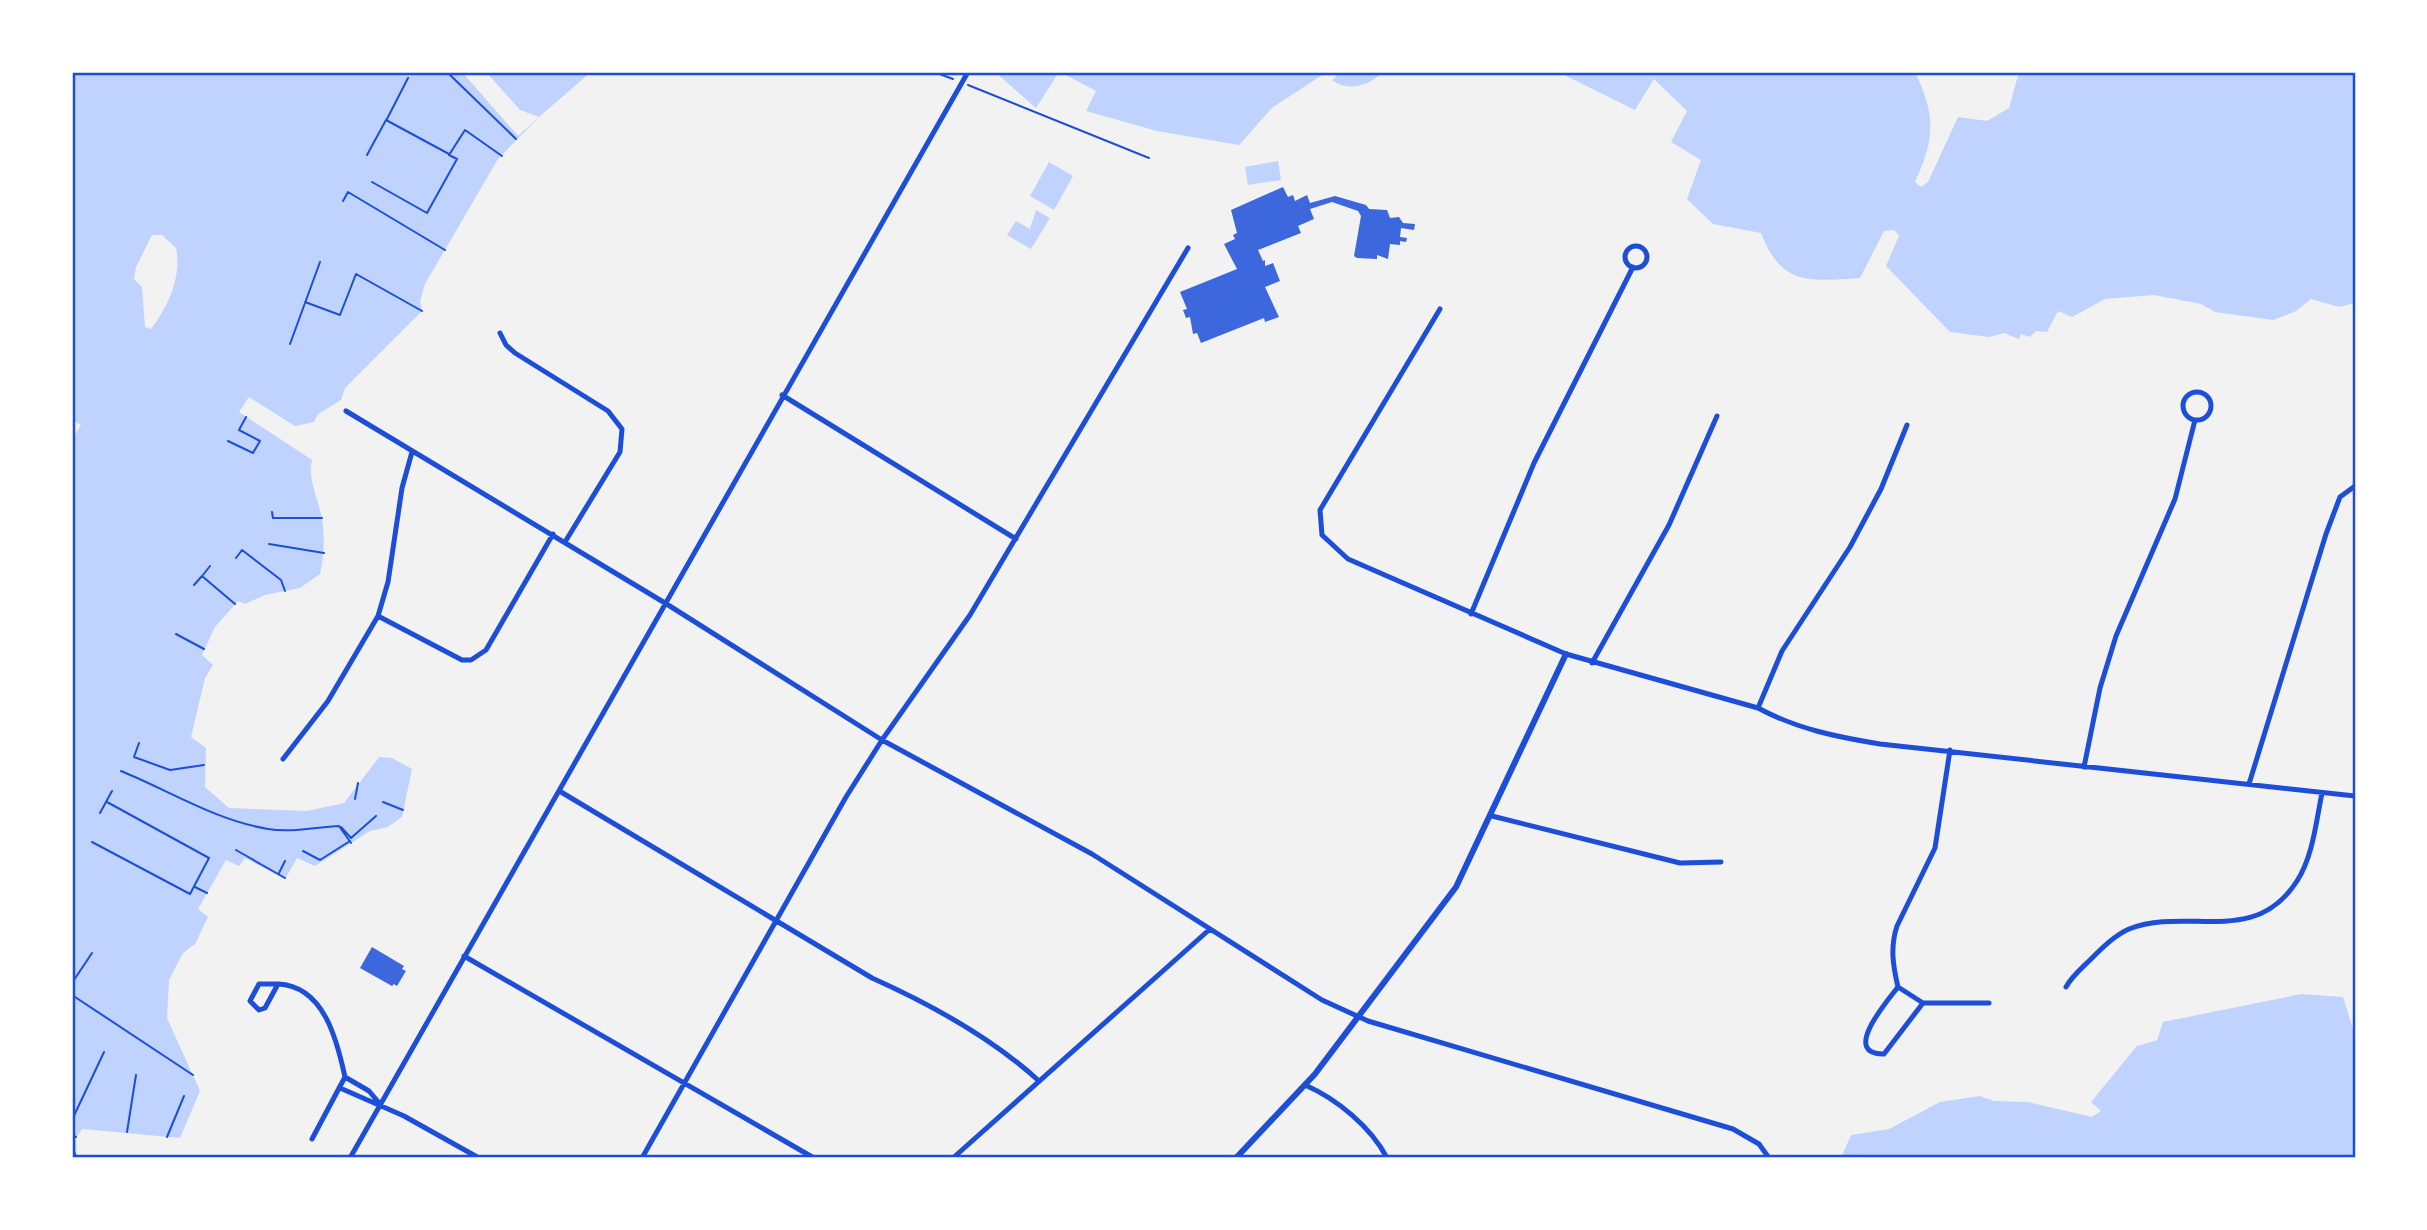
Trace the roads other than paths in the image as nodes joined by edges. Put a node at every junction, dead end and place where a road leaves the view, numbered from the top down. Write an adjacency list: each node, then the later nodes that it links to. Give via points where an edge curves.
1 (968, 72): 6 (street)
2 (1188, 248): 14 (street)
3 (1633, 267): 3 (street, via 1646,261 1647,254 1639,246 1625,253); 17 (street, via 1534,463)
4 (1440, 309): 17 (street, via 1325,496 1320,510 1322,535 1348,559)
5 (500, 333): 15 (street, via 515,353 608,411 622,429 620,452)
6 (782, 395): 14 (street); 16 (street)
7 (346, 411): 11 (street)
8 (1717, 416): 20 (street, via 1669,525)
9 (2195, 420): 9 (street, via 2210,411 2210,401 2200,393 2191,394 2183,404 2184,412); 25 (street, via 2175,499 2119,628 2100,688)
10 (1907, 425): 21 (street, via 1881,489 1850,547 1782,651)
11 (412, 453): 13 (street); 18 (street)
12 (2355, 486): 26 (street, via 2340,497 2326,534)
13 (553, 534): 15 (street); 18 (street, via 486,650 471,660 462,660)
14 (1016, 539): 22 (street)
15 (565, 542): 16 (street)
16 (665, 603): 22 (street); 27 (street)
17 (1471, 614): 19 (street)
18 (378, 615): 24 (street, via 328,701)
19 (1566, 654): 20 (street); 30 (street)
20 (1592, 663): 21 (street)
21 (1758, 708): 23 (street, via 1785,722 1843,738)
22 (882, 740): 32 (street); 33 (street, via 1092,855)
23 (1950, 750): 25 (street); 36 (street, via 1936,848 1893,938)
24 (284, 759)
25 (2084, 767): 26 (street)
26 (2249, 784): 28 (street)
27 (561, 792): 32 (street); 34 (street)
28 (2322, 793): 29 (street); 37 (street, via 2307,861 2298,881 2275,905 2235,922 2163,923 2131,929 2102,948)
29 (2355, 793)
30 (1492, 816): 31 (street, via 1680,863); 40 (street, via 1456,887)
31 (1721, 862)
32 (774, 920): 42 (street, via 919,1001 1018,1062); 43 (street)
33 (1210, 929): 40 (street, via 1322,1000); 42 (street)
34 (464, 956): 43 (street); 46 (street)
35 (278, 984): 35 (street, via 258,984 252,1006 265,1008); 41 (street, via 303,992 318,1004 329,1022)
36 (1898, 987): 38 (street); 38 (street, via 1866,1032 1870,1050 1884,1054 1892,1047)
37 (2066, 987)
38 (1923, 1003): 39 (street)
39 (1989, 1003)
40 (1357, 1016): 44 (street); 55 (street, via 1733,1129 1759,1143)
41 (345, 1077): 45 (street); 46 (street, via 369,1091)
42 (1039, 1081): 52 (street)
43 (684, 1084): 50 (street); 51 (street)
44 (1305, 1085): 53 (street); 54 (street, via 1342,1107 1379,1142)
45 (340, 1088): 46 (street); 47 (street)
46 (380, 1104): 48 (street); 49 (street)
47 (312, 1139)
48 (350, 1158)
49 (479, 1158)
50 (642, 1158)
51 (814, 1158)
52 (953, 1158)
53 (1236, 1158)
54 (1387, 1158)
55 (1769, 1158)

